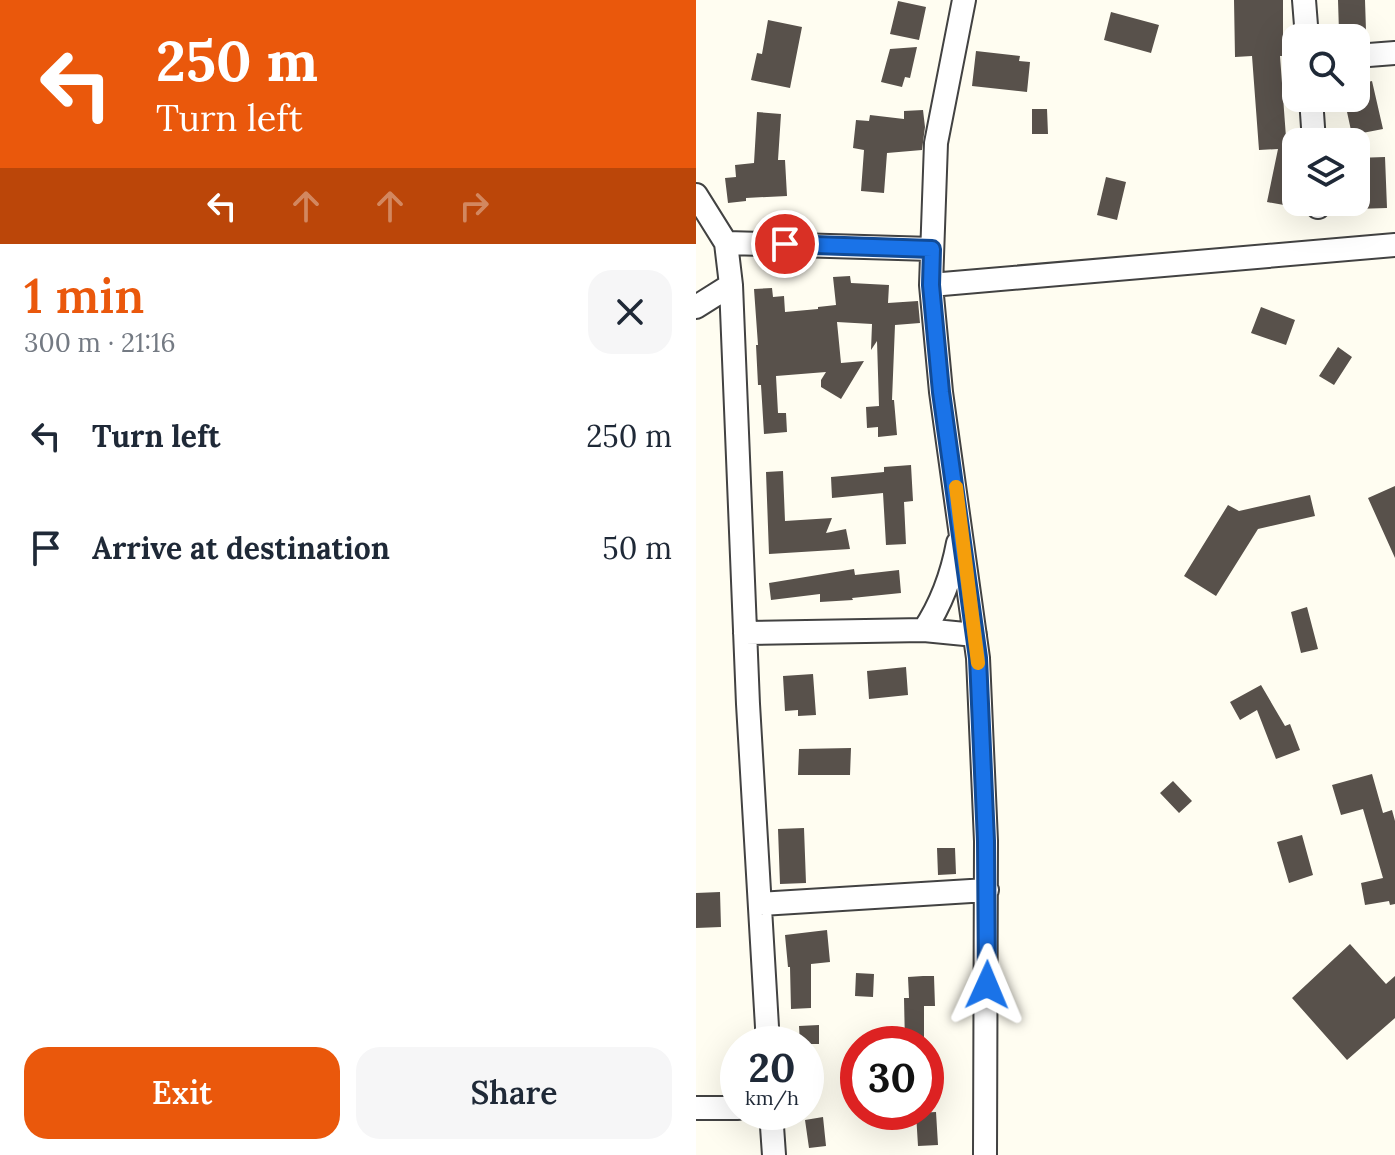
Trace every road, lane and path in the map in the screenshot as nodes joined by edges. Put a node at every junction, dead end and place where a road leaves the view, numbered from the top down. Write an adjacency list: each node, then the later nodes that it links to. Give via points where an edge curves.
1 (964, 0): 9 (street, via 936,143)
2 (1304, 0): 3 (street)
3 (1306, 24)
4 (1395, 53): 5 (street)
5 (1370, 55)
6 (696, 195): 7 (street)
7 (726, 243): 9 (street); 10 (street)
8 (1395, 245): 11 (street)
9 (932, 249): 11 (street)
10 (731, 285): 12 (street); 15 (street)
11 (931, 285): 13 (street)
12 (696, 307)
13 (960, 517): 14 (street, via 951,575); 16 (street)
14 (924, 630): 15 (street); 16 (street)
15 (745, 633): 18 (street)
16 (975, 635): 17 (street)
17 (987, 890): 18 (street); 24 (street)
18 (760, 904): 19 (street)
19 (767, 1026)
20 (696, 1108): 21 (street)
21 (720, 1108)
22 (772, 1130): 23 (street)
23 (774, 1155)
24 (985, 1155)

